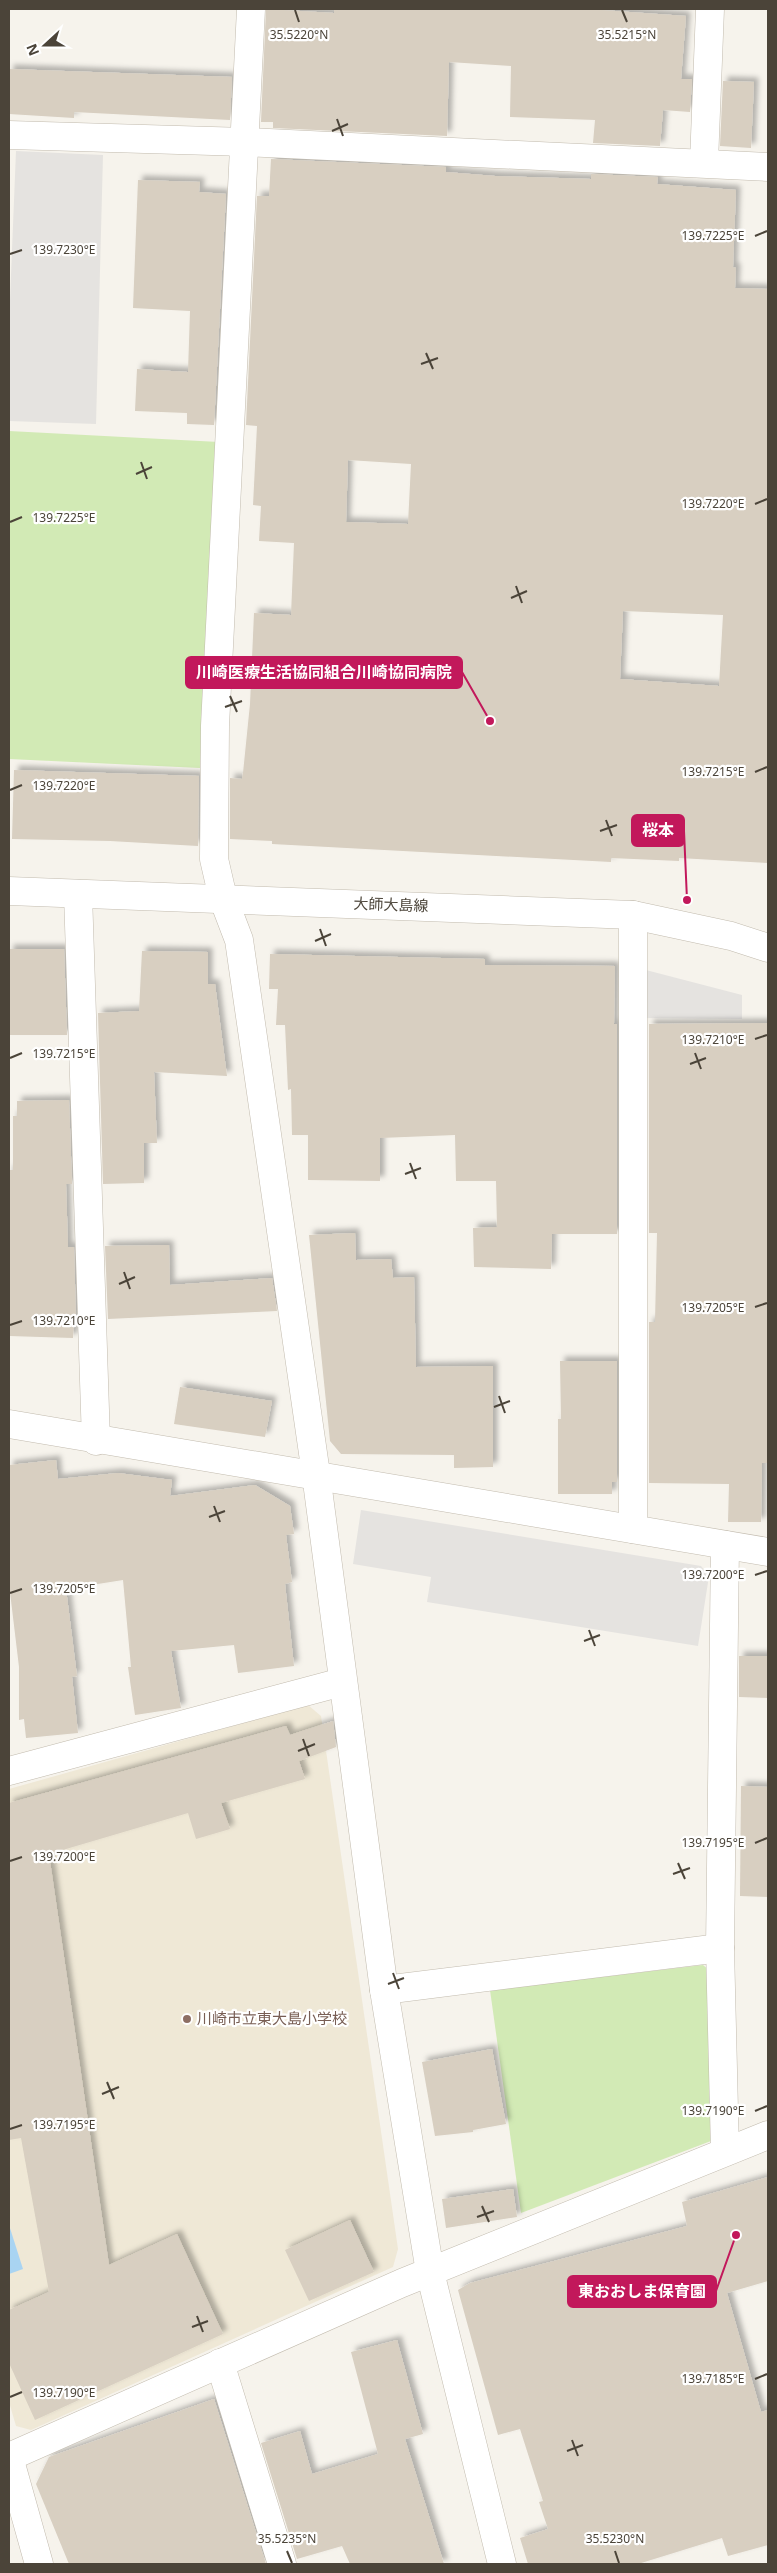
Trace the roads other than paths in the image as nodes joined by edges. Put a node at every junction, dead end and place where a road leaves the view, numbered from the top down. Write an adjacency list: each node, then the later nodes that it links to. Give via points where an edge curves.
1 (251, 9): 4 (street)
2 (710, 9): 5 (street)
3 (9, 135): 4 (street)
4 (246, 142): 5 (street, via 499,156); 9 (street, via 215,726 214,859)
5 (704, 162): 6 (street)
6 (768, 167)
7 (9, 891): 8 (street, 大師大島線)
8 (78, 894): 9 (street, 大師大島線); 13 (street)
9 (223, 898): 10 (street, 大師大島線); 14 (street, via 239,940)
10 (633, 915): 11 (street, 大師大島線, via 731,936); 15 (street)
11 (768, 948)
12 (9, 1424): 13 (street)
13 (96, 1440): 14 (street)
14 (316, 1474): 15 (street); 18 (street)
15 (633, 1529): 16 (street)
16 (724, 1545): 17 (street); 20 (street)
17 (768, 1552)
18 (342, 1682): 19 (street); 21 (street)
19 (9, 1771)
20 (720, 1948): 21 (street); 23 (street)
21 (384, 1990): 24 (street)
22 (768, 2135): 23 (street)
23 (725, 2151): 24 (street)
24 (430, 2272): 25 (street); 29 (street)
25 (220, 2364): 26 (street); 28 (street)
26 (9, 2457): 27 (street)
27 (39, 2564)
28 (282, 2564)
29 (502, 2564)

